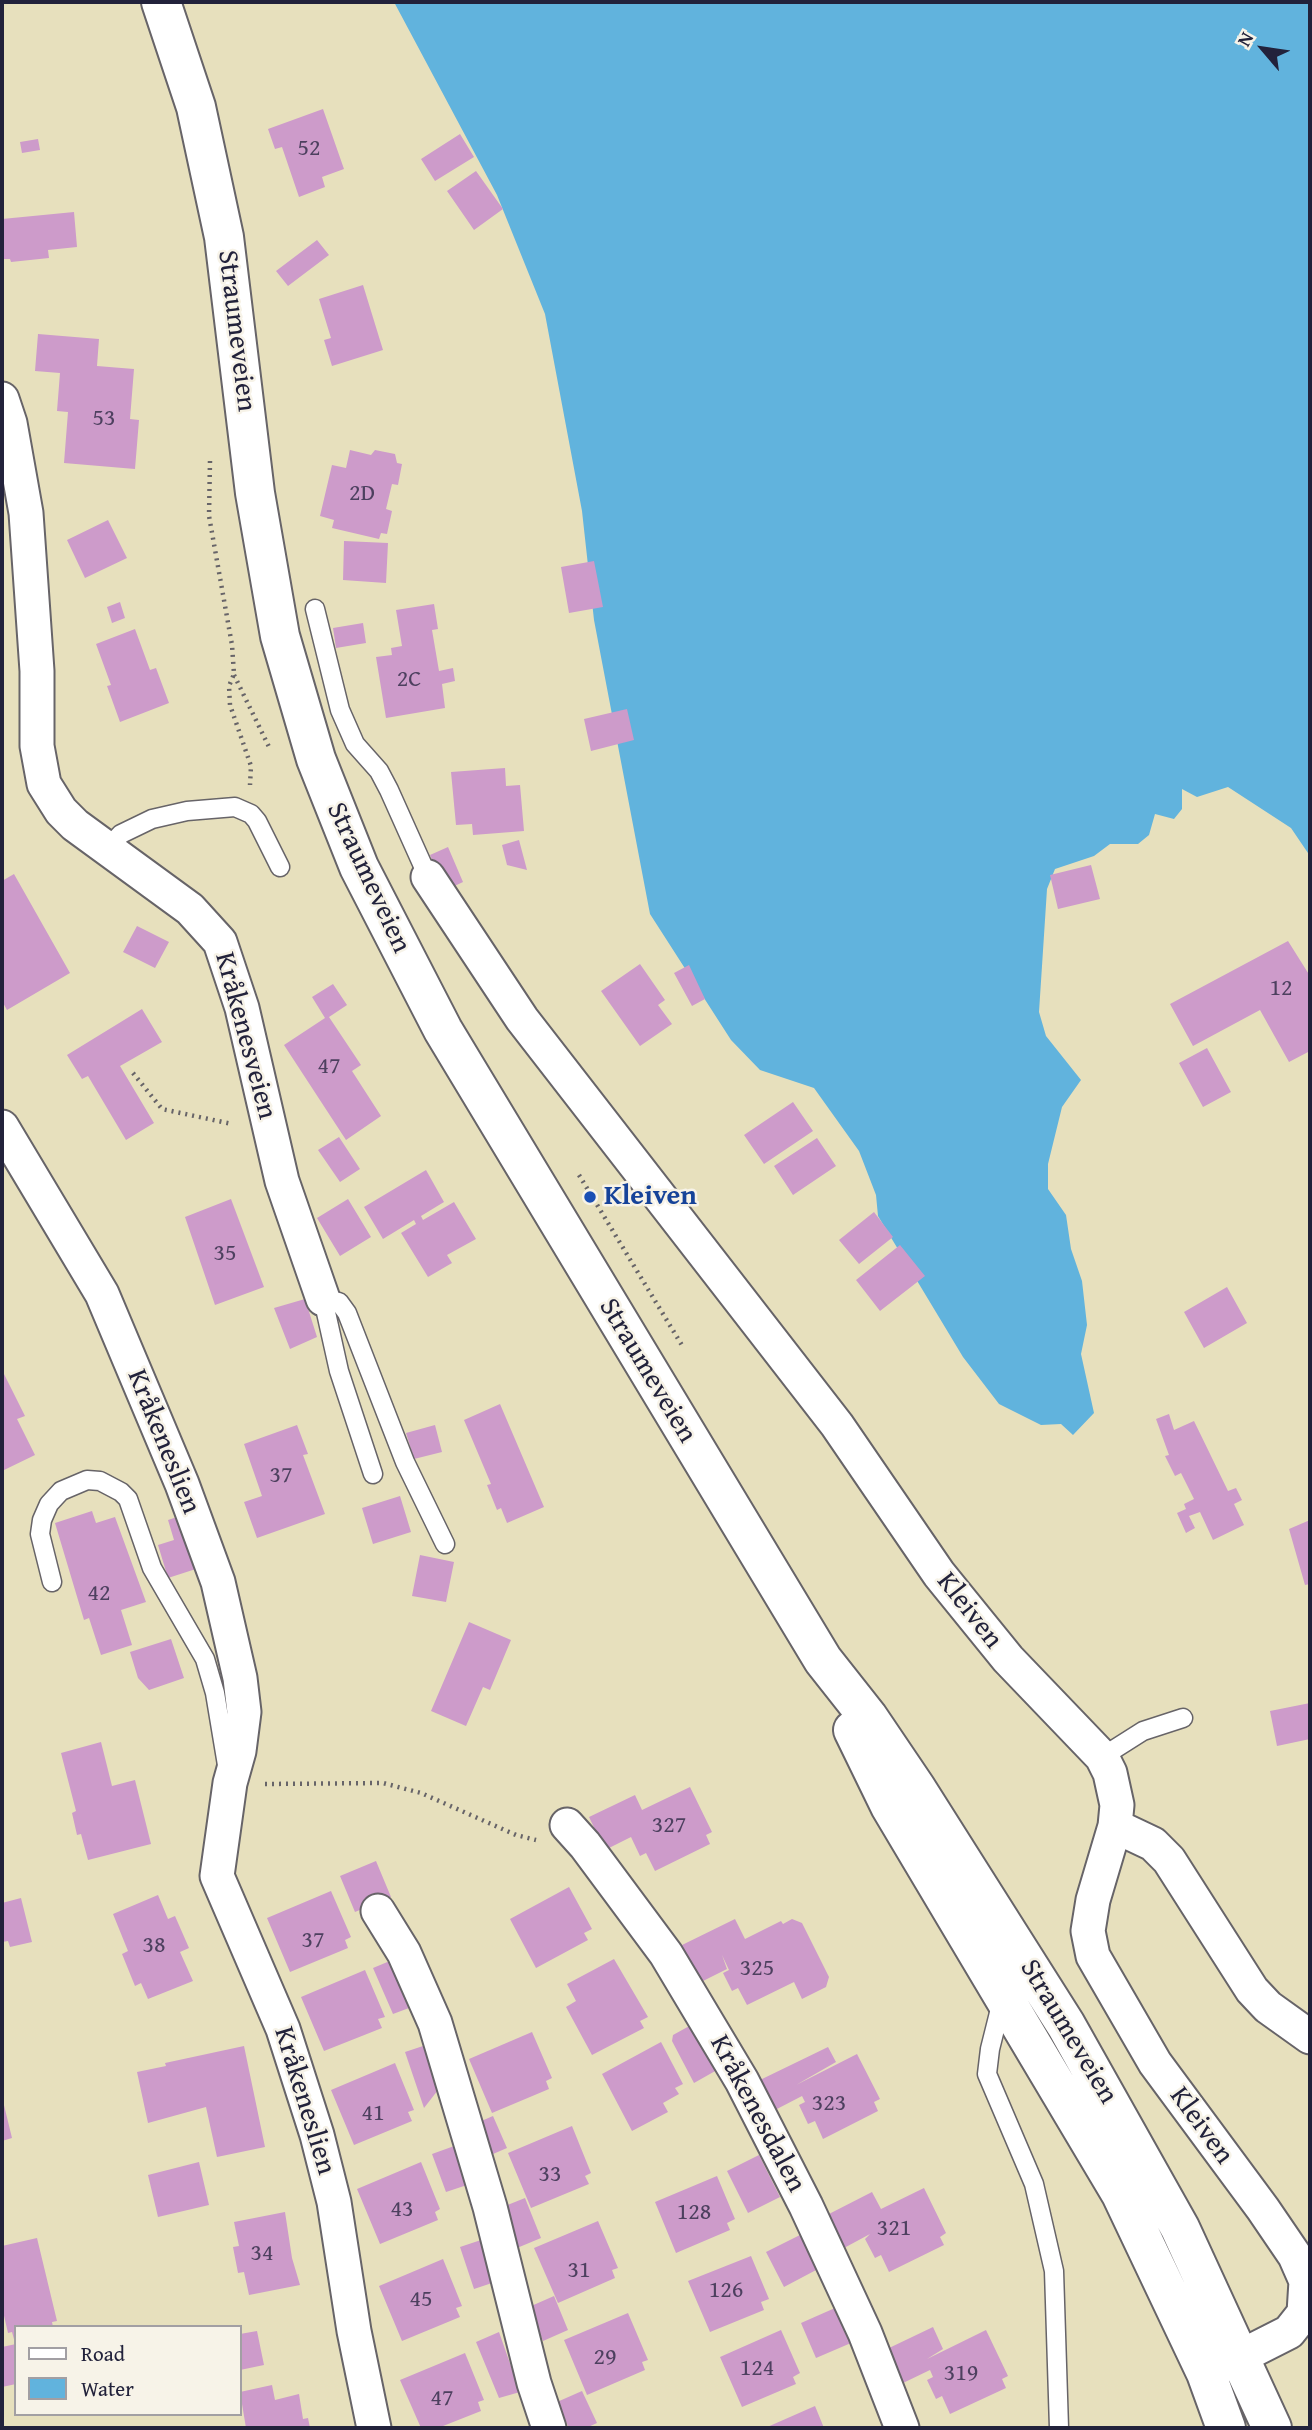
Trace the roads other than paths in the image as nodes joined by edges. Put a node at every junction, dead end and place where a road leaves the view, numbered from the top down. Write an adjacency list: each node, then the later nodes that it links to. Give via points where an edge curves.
1 (161, 2): 12 (main road, Straumeveien, via 196,107 224,237 255,493 280,636 295,696 335,812 443,1030)
2 (2, 399): 4 (street, Kråkenesveien, via 16,448 26,513 40,772 61,811)
3 (315, 609): 6 (lane, via 340,710 355,744 379,771)
4 (107, 849): 5 (lane, via 121,834 152,818 223,806 243,810 257,821); 8 (street, Kråkenesveien, via 190,909 220,942 242,1008 282,1181)
5 (280, 867)
6 (428, 877): 14 (street, Kleiven, via 522,1019 837,1425 954,1594 1008,1660)
7 (2, 1127): 15 (street, Kråkeneslien, via 102,1294 218,1582 244,1712)
8 (323, 1299): 9 (lane, via 338,1371); 10 (lane, via 339,1302 346,1312 405,1462)
9 (373, 1474)
10 (445, 1544)
11 (52, 1582): 15 (lane, Kråkeneslien, via 40,1534 49,1504 61,1491 87,1480 111,1485 128,1499 152,1568 205,1659)
12 (823, 1660): 19 (main road, Straumeveien, via 890,1806); 21 (main road, Straumeveien, via 916,1788 1066,2025 1180,2228)
13 (1183, 1718): 14 (lane, via 1143,1731)
14 (1102, 1757): 16 (street, Kleiven, via 1116,1788)
15 (230, 1783): 23 (street, Kråkeneslien, via 217,1876 283,2029 317,2135 334,2202)
16 (1115, 1826): 20 (street, via 1153,1844 1169,1860 1252,1990); 21 (street, Kleiven, via 1093,1900 1088,1931 1093,1956 1155,2063 1263,2209 1306,2281 1304,2313 1289,2332)
17 (576, 1835): 25 (street, Kråkenesdalen, via 666,1954 742,2081 859,2320)
18 (378, 1911): 24 (street, via 404,1953 435,2023)
19 (1003, 1997): 22 (main road, Straumeveien, via 1121,2194); 26 (lane, via 987,2074 1034,2184 1054,2271)
20 (1310, 2037)
21 (1241, 2358): 22 (street, Kleiven); 28 (main road, Straumeveien)
22 (1206, 2373): 27 (main road, Straumeveien)
23 (374, 2428)
24 (549, 2428)
25 (902, 2428)
26 (1059, 2428)
27 (1226, 2428)
28 (1272, 2428)

